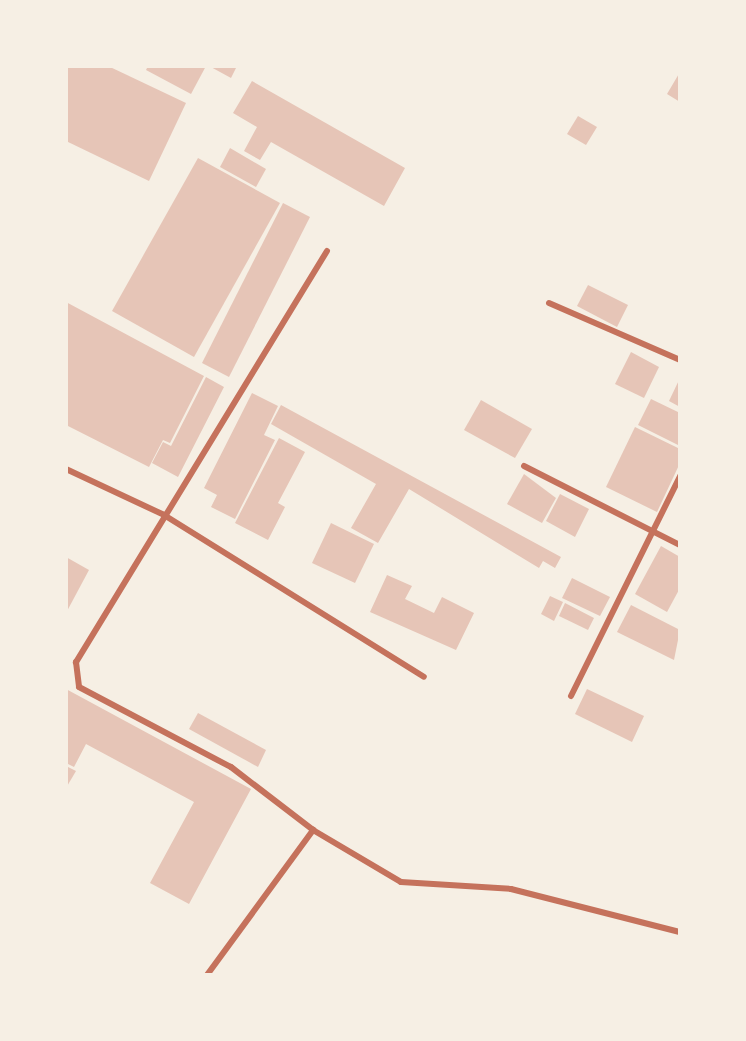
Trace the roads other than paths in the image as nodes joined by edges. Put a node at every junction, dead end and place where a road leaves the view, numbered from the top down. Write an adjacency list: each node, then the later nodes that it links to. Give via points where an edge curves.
1 (327, 251): 7 (street)
2 (549, 303): 3 (street)
3 (680, 360)
4 (525, 466): 8 (street)
5 (66, 469): 7 (street)
6 (680, 476): 8 (street)
7 (164, 515): 10 (street); 12 (street, via 76,662 79,687 231,767)
8 (652, 530): 9 (street); 11 (street)
9 (680, 545)
10 (424, 677)
11 (571, 696)
12 (313, 830): 13 (street, via 400,882 511,888); 14 (street)
13 (680, 932)
14 (207, 975)

